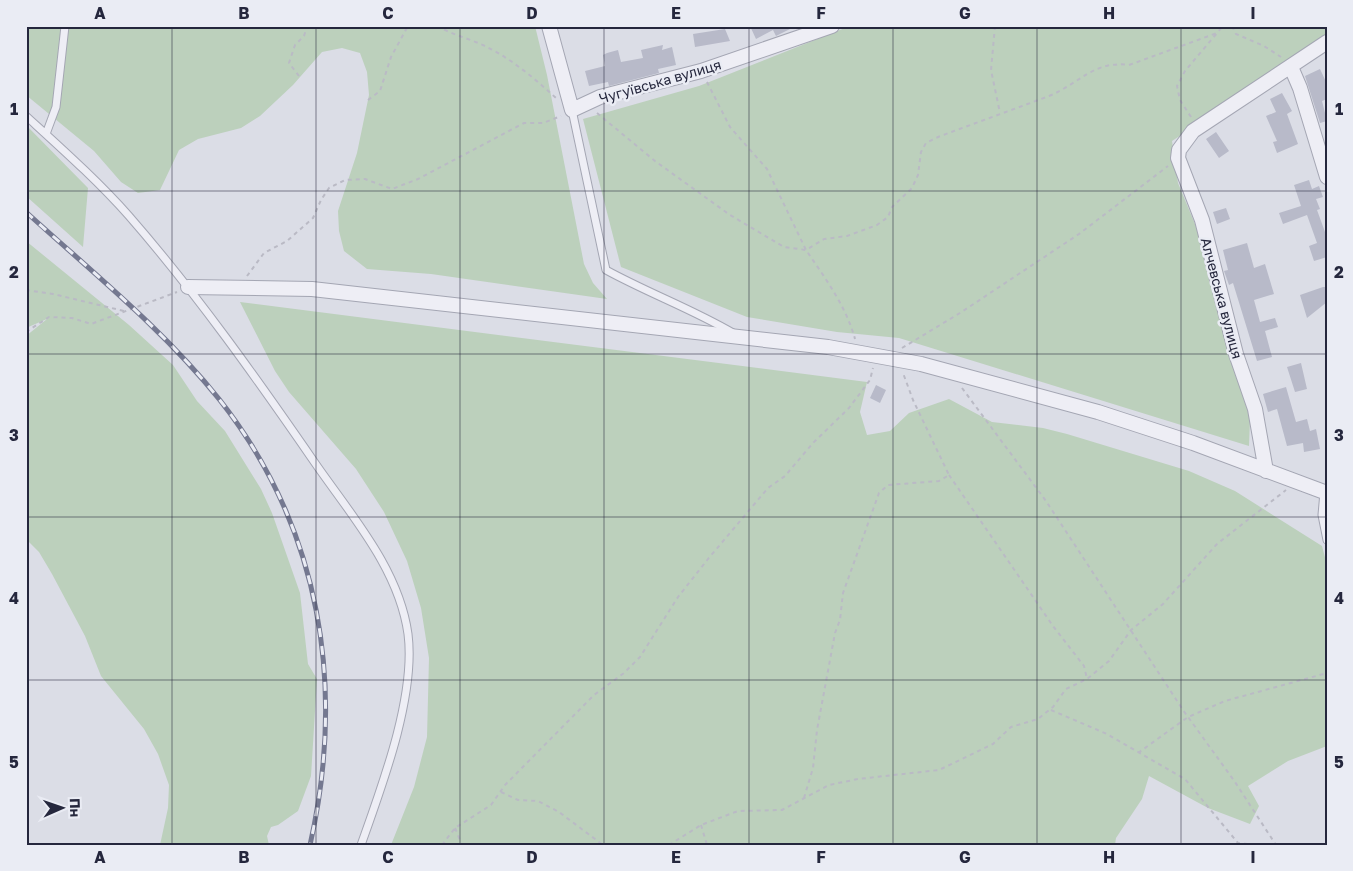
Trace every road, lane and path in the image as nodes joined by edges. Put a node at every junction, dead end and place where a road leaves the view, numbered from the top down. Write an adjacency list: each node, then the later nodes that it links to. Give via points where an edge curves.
1 (65, 26): 21 (lane, via 56,107)
2 (307, 26): 14 (path, via 289,63)
3 (408, 26): 15 (path, via 391,57 380,90)
4 (437, 26): 18 (path, via 486,46 512,61)
5 (549, 26): 18 (street)
6 (832, 26): 13 (street, Чугуївська вулиця)
7 (995, 26): 17 (path, via 991,70)
8 (1223, 26): 10 (path)
9 (1232, 26): 12 (path, via 1236,34 1264,46)
10 (1217, 34): 17 (path, via 1129,65 1114,63 1100,66 1050,95); 20 (path, via 1185,71 1177,86 1180,100 1191,117)
11 (1327, 42): 12 (street)
12 (1291, 66): 20 (street); 23 (street)
13 (701, 71): 18 (street, Чугуївська вулиця, via 600,97); 24 (path, via 730,127 767,169)
14 (299, 76)
15 (368, 100)
16 (594, 111): 24 (path, via 655,161 730,215 784,247)
17 (1000, 113): 24 (path, via 926,143 912,188 877,225 846,236 824,239)
18 (572, 115): 26 (path, via 543,123 524,123 418,179 392,189 364,179 345,180 329,188 313,218 288,242 264,253); 30 (lane, via 606,270)
19 (26, 116): 21 (lane)
20 (1193, 131): 22 (street, via 1179,150)
21 (46, 134): 25 (lane, via 128,214)
22 (1178, 158): 32 (path, via 1079,234); 34 (street, Алчевська вулиця, via 1202,220 1236,354 1255,409)
23 (1327, 177)
24 (806, 250): 31 (path, via 850,321)
25 (188, 287): 26 (street); 28 (path); 49 (lane, via 354,518 396,588 404,613 408,664 398,730)
26 (238, 288): 30 (street, via 312,289)
27 (26, 290): 28 (path)
28 (125, 311): 29 (path, via 91,324 72,318 49,317)
29 (26, 332)
30 (740, 336): 31 (street)
31 (859, 353): 32 (street)
32 (888, 358): 33 (street); 35 (path); 45 (path, via 850,408 813,443 785,476 768,488 708,559 678,596 640,657 594,695)
33 (950, 372): 34 (street, via 1098,412); 39 (path, via 1046,502)
34 (1266, 471): 36 (street)
35 (949, 476): 41 (path, via 1084,666); 46 (path, via 939,481 888,484 879,493 843,593 813,768)
36 (1297, 482): 37 (street); 39 (path, via 1217,544 1163,604)
37 (1325, 492): 38 (lane, via 1322,515)
38 (1327, 540)
39 (1131, 630): 41 (path, via 1109,661); 43 (path)
40 (1327, 673): 43 (path, via 1225,701)
41 (1087, 679): 42 (path, via 1066,689)
42 (1050, 710): 44 (path, via 1106,734); 46 (path, via 1038,719 1011,727 993,744 940,770 858,779 829,785)
43 (1188, 717): 44 (path); 56 (path)
44 (1137, 753): 55 (path, via 1185,779 1238,843)
45 (501, 792): 48 (path, via 491,805); 52 (path, via 518,800 538,801 559,812)
46 (804, 798): 47 (path, via 782,810 738,811)
47 (701, 825): 53 (path); 54 (path)
48 (455, 828): 50 (path); 51 (path)
49 (361, 845)
50 (442, 845)
51 (462, 845)
52 (603, 845)
53 (669, 845)
54 (707, 845)
55 (1257, 845)
56 (1276, 845)

